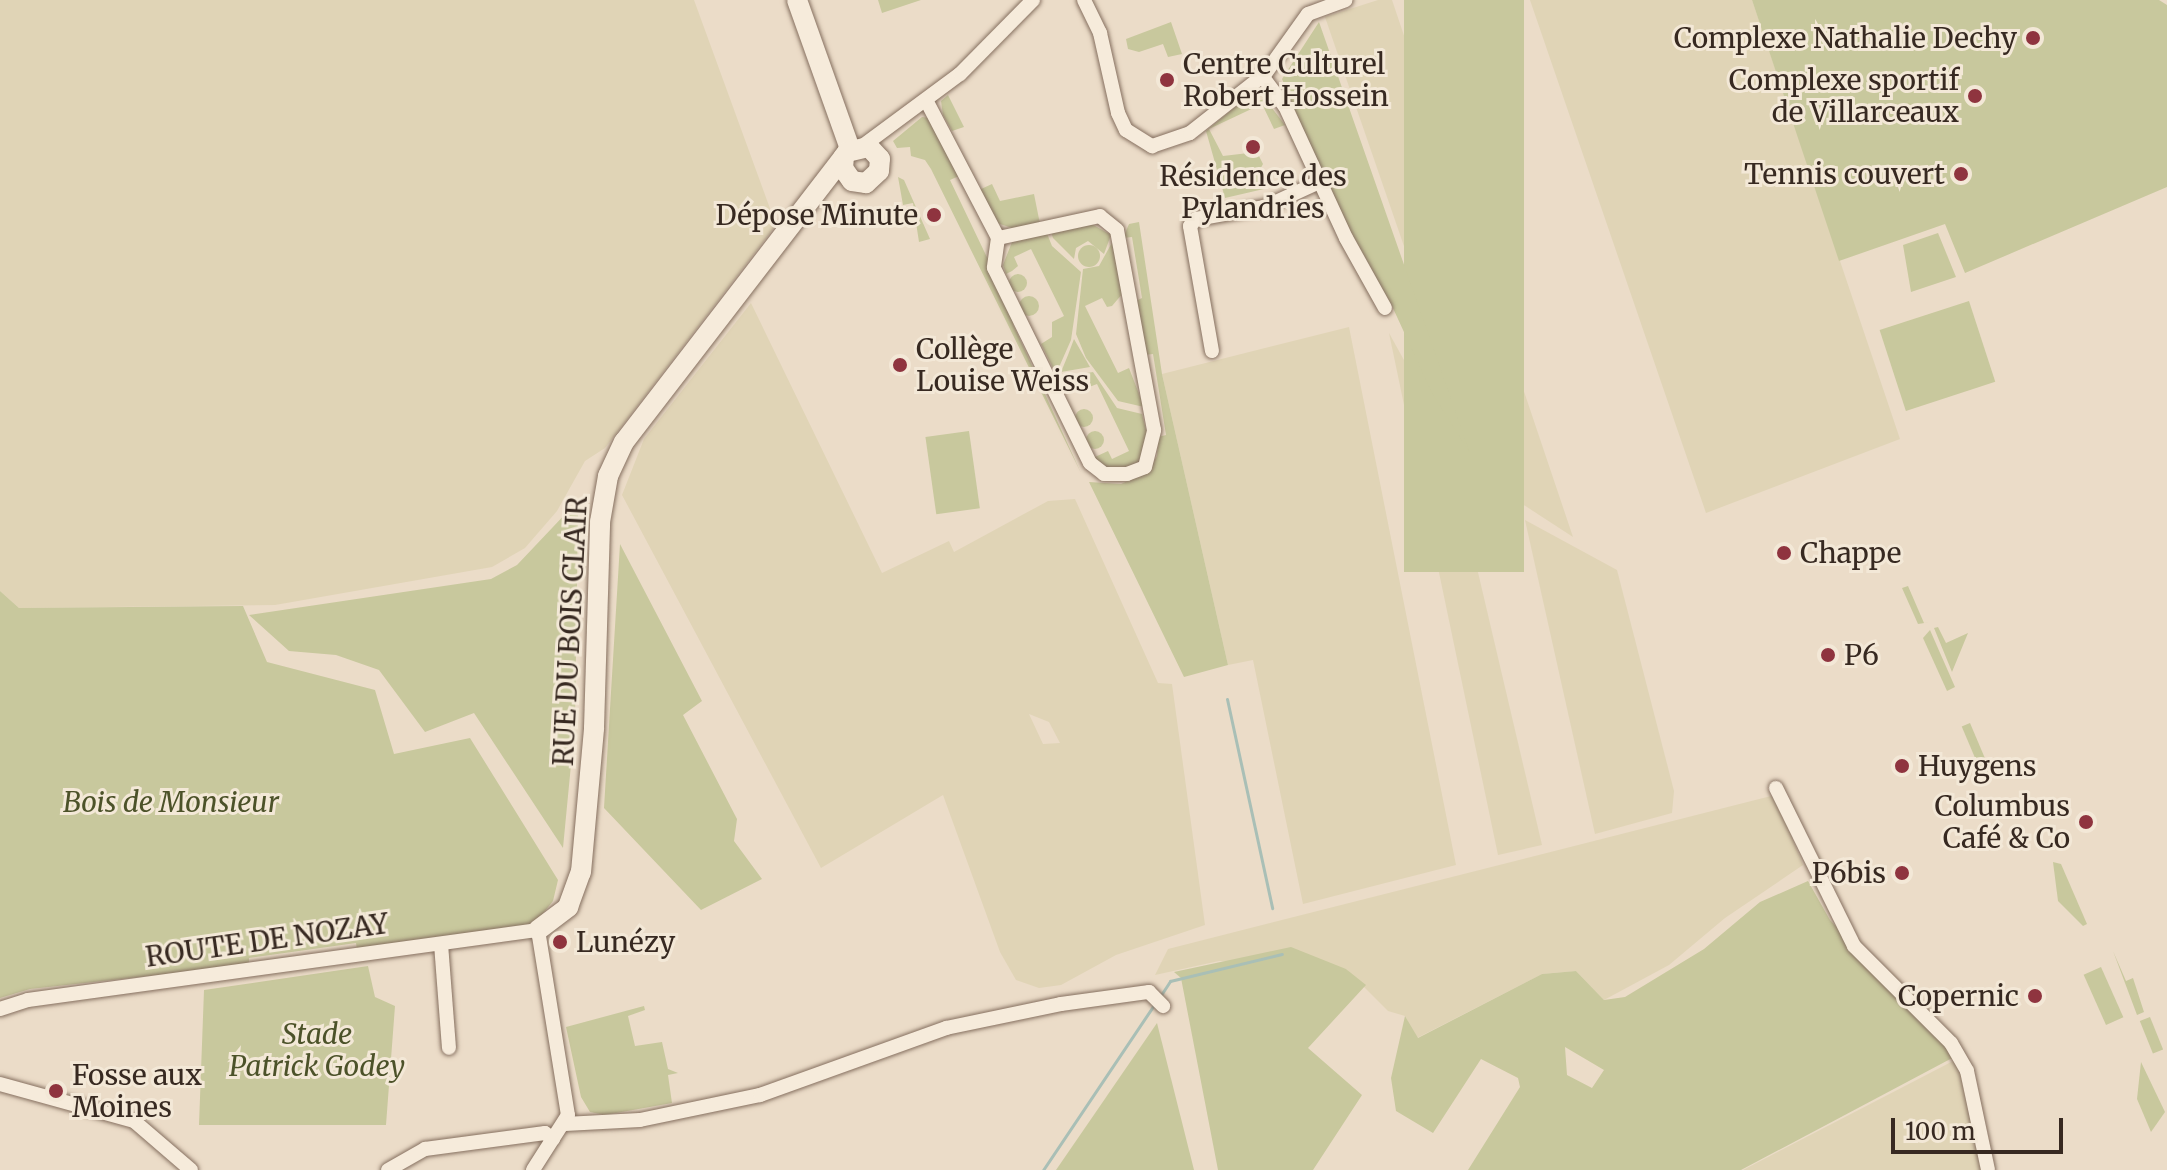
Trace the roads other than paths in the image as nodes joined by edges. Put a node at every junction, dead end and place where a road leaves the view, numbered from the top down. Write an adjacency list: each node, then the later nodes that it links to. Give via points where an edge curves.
1 (797, 0): 7 (street)
2 (1033, 0): 6 (street, RUE DU BOIS CLAIR)
3 (1084, 0): 5 (street, via 1100,33 1118,113 1138,141 1162,146 1181,137)
4 (1341, 0): 5 (street, via 1308,14)
5 (1262, 76): 9 (street, via 1285,106)
6 (926, 100): 7 (street, RUE DU BOIS CLAIR); 11 (street)
7 (864, 147): 8 (street); 8 (street, RUE DU BOIS CLAIR, via 880,165 872,180); 10 (street, RUE DU BOIS CLAIR)
8 (848, 178): 10 (street, RUE DU BOIS CLAIR)
9 (1319, 182): 12 (street); 13 (street, via 1265,207 1192,223)
10 (814, 198): 15 (street, RUE DU BOIS CLAIR, via 624,442 608,476 600,522 594,728 582,866 568,907)
11 (998, 238): 11 (street, via 994,268 1090,463 1104,474 1145,467 1154,430 1117,230 1100,216)
12 (1385, 308)
13 (1212, 351)
14 (1776, 788): 26 (street, via 1854,946 1951,1043 1967,1071)
15 (540, 929): 16 (street, ROUTE DE NOZAY); 21 (street, via 568,1101)
16 (441, 944): 18 (street, ROUTE DE NOZAY, via 28,1000); 19 (street)
17 (1163, 1006): 21 (street, via 1149,992 946,1028 760,1095 640,1120)
18 (0, 1009)
19 (449, 1048)
20 (0, 1084): 23 (street, via 134,1121)
21 (565, 1124): 22 (street)
22 (553, 1139): 24 (street, via 545,1133 425,1149); 25 (street)
23 (191, 1170)
24 (388, 1170)
25 (533, 1170)
26 (1988, 1170)

